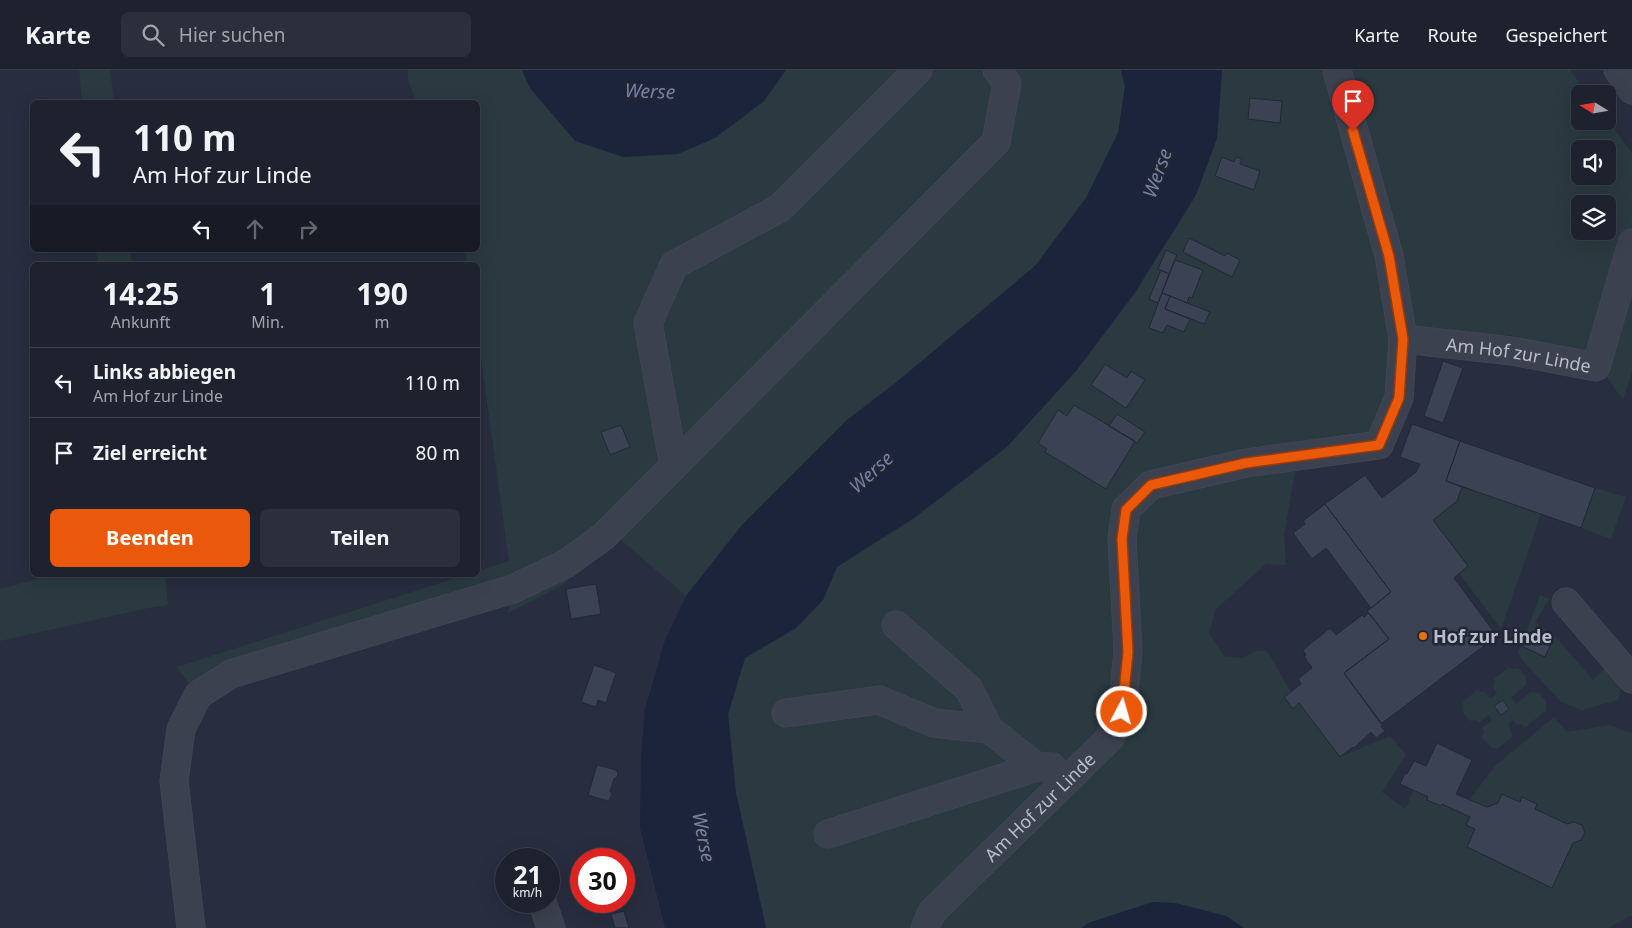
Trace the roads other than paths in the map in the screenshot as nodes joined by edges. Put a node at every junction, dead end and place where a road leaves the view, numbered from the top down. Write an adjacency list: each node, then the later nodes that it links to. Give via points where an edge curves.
1 (918, 70): 8 (street, via 780,208 674,265 648,324)
2 (997, 70): 8 (street, via 1006,83 996,142)
3 (1336, 70): 7 (street, Am Hof zur Linde, via 1389,256)
4 (1618, 70): 5 (street)
5 (1632, 90)
6 (1632, 243): 7 (street, Am Hof zur Linde, via 1596,367 1512,351)
7 (1403, 339): 14 (street, Am Hof zur Linde, via 1399,398 1379,445 1246,463 1151,485 1126,510 1122,539 1128,652 1122,712 1110,738)
8 (674, 466): 18 (street, via 604,536 567,563 513,589 231,674 198,695 181,729 174,781)
9 (1566, 602): 11 (street)
10 (896, 625): 13 (street, via 969,689)
11 (1632, 679)
12 (786, 713): 13 (street, via 880,700 934,723)
13 (989, 729): 15 (street)
14 (1081, 766): 15 (street); 20 (street, Am Hof zur Linde, via 932,912)
15 (1037, 767): 16 (street)
16 (828, 834)
17 (546, 913): 19 (street)
18 (191, 928)
19 (551, 928)
20 (925, 928)

